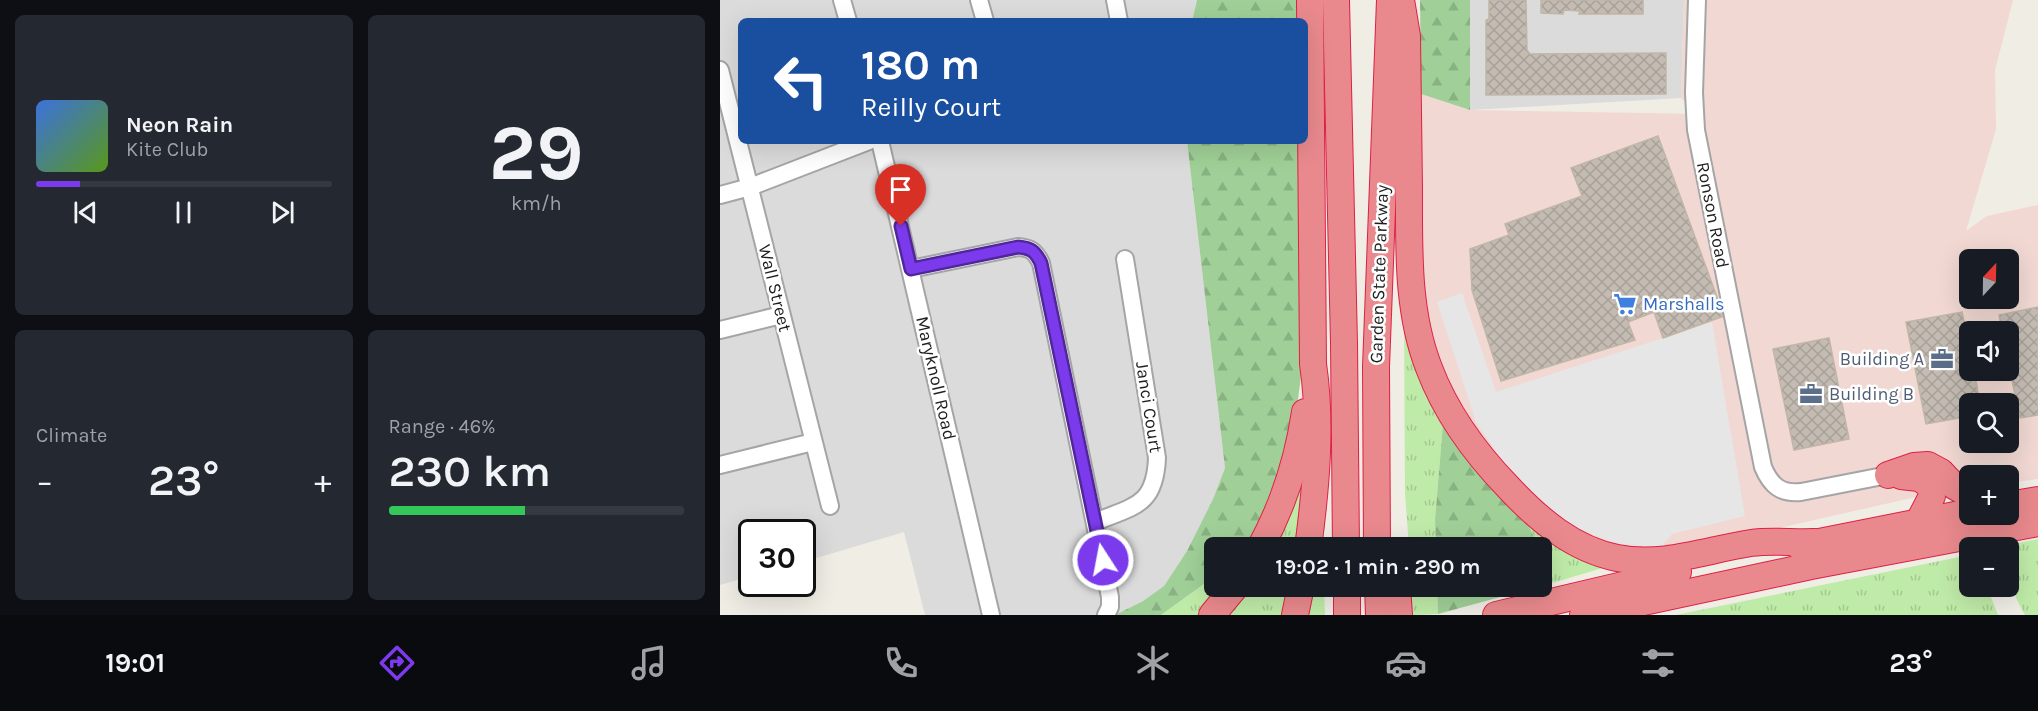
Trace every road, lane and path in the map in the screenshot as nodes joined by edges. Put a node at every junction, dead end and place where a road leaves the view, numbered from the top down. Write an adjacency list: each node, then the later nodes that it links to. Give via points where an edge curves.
1 (842, 0): 9 (street)
2 (979, 0): 10 (street)
3 (1114, 0): 11 (street)
4 (1310, 0): 23 (highway)
5 (1336, 0): 38 (highway, Garden State Parkway)
6 (1390, 0): 24 (highway, Garden State Parkway)
7 (1401, 0): 41 (highway, via 1407,36 1410,264 1416,317 1435,382 1474,447 1538,518 1573,542 1608,556 1659,561 1753,543)
8 (1697, 0): 27 (street, Ronson Road, via 1696,130 1762,468 1767,478 1788,493)
9 (847, 18)
10 (984, 18)
11 (1118, 18)
12 (720, 70): 13 (street, Wall Street)
13 (738, 140)
14 (739, 144): 17 (street, Wall Street)
15 (861, 144): 17 (street)
16 (881, 144): 20 (street, Maryknoll Road)
17 (750, 187): 18 (street); 21 (street, Wall Street)
18 (720, 195)
19 (1125, 259): 34 (street, Janci Court, via 1157,473 1155,484 1139,504)
20 (911, 269): 34 (street, via 1018,247 1030,248 1037,254); 48 (street, Maryknoll Road)
21 (781, 315): 22 (street); 25 (street, Wall Street)
22 (720, 330)
23 (1313, 364): 36 (highway, via 1291,471); 37 (highway, via 1316,455)
24 (1376, 367): 39 (highway, Garden State Parkway); 40 (highway)
25 (813, 442): 26 (street); 31 (street, Wall Street)
26 (720, 465)
27 (1888, 475): 28 (highway, via 1928,465); 33 (highway, via 1919,478 1930,485 1932,496)
28 (1959, 489)
29 (2038, 500): 30 (highway)
30 (2019, 503)
31 (830, 506)
32 (1959, 514): 33 (highway)
33 (1919, 521): 41 (highway)
34 (1095, 522): 47 (street, via 1110,597)
35 (2038, 524): 55 (highway, via 1811,566)
36 (1265, 537)
37 (1309, 537)
38 (1346, 537)
39 (1377, 537)
40 (1394, 537)
41 (1814, 542): 54 (highway)
42 (1227, 597): 49 (highway)
43 (1299, 597): 50 (highway)
44 (1347, 597): 51 (highway)
45 (1378, 597): 52 (highway)
46 (1398, 597): 53 (highway)
47 (1108, 611)
48 (991, 615)
49 (1212, 615)
50 (1295, 615)
51 (1347, 615)
52 (1379, 615)
53 (1399, 615)
54 (1496, 615)
55 (1583, 615)

